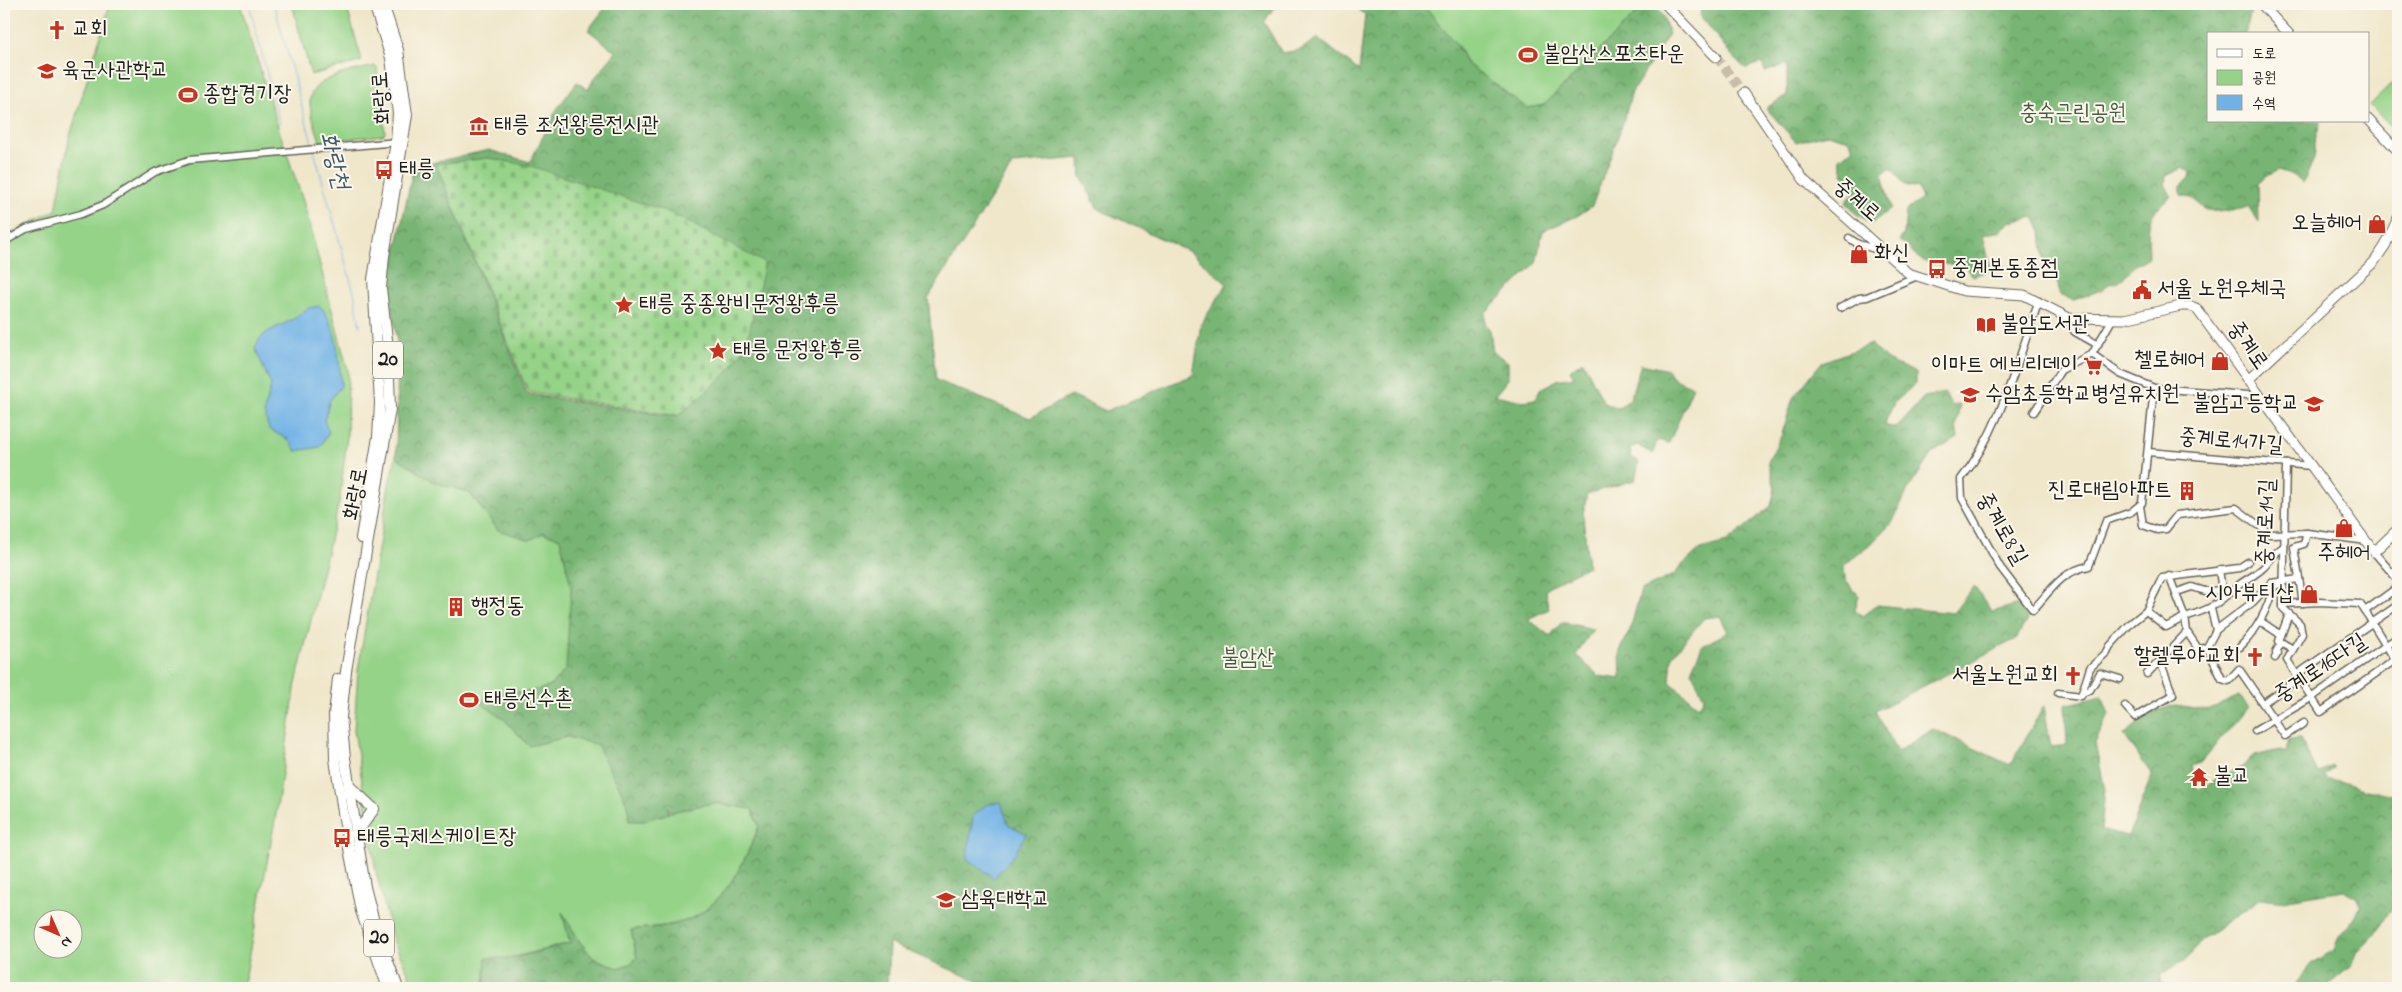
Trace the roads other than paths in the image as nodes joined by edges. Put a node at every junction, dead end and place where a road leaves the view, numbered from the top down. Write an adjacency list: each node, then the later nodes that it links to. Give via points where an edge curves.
1 (374, 4): 9 (main road, 화랑로 / 20, via 391,58)
2 (383, 4): 9 (main road, 화랑로 / 20, via 398,50 407,115)
3 (1665, 4): 6 (street)
4 (2261, 4): 5 (street)
5 (2287, 32)
6 (1716, 57)
7 (1744, 93): 14 (street, 중계로, via 1804,180)
8 (2370, 121): 10 (street)
9 (399, 142): 13 (street, via 190,160 155,172 96,208 26,229); 79 (main road, 화랑로 / 20, via 373,279 380,403 378,437 338,680 334,714); 80 (main road, 화랑로 / 20, via 381,288 388,348 390,409 341,717)
10 (2398, 151)
11 (2398, 218): 22 (street, via 2374,262)
12 (1848, 238): 14 (street)
13 (4, 242)
14 (1883, 252): 15 (street, 중계로)
15 (1915, 277): 16 (street, 중계로, via 1964,290 2024,295); 17 (street)
16 (2039, 301): 18 (street, 중계로); 29 (street, 중계로8길, via 1996,418 1961,479 1962,498 2000,566 2033,610 2060,579 2077,568 2089,566 2106,521)
17 (1840, 308)
18 (2061, 315): 19 (street, 중계로); 20 (street, 중계로, via 2075,332)
19 (2112, 320): 20 (street); 22 (street, 중계로, via 2190,306 2198,311)
20 (2098, 345): 21 (street)
21 (2092, 354): 23 (street, via 2120,374); 25 (street, via 2061,370)
22 (2248, 380): 24 (street, 중계로)
23 (2154, 388): 24 (street); 26 (street)
24 (2260, 396): 28 (street, 중계로)
25 (2034, 412)
26 (2148, 452): 27 (street, 중계로14가길); 29 (street, via 2145,492)
27 (2286, 464): 28 (street, 중계로14가길); 31 (street, 중계로14길)
28 (2312, 466): 33 (street, 중계로)
29 (2140, 506): 31 (street, via 2143,525 2156,530 2166,529 2177,515 2236,508 2270,534)
30 (2398, 529): 35 (street)
31 (2283, 532): 32 (street); 34 (street, 중계로14길)
32 (2307, 534): 33 (street); 39 (street, via 2304,544 2294,547)
33 (2367, 540): 35 (street, 중계로)
34 (2283, 547): 41 (street, 중계로14길); 44 (street)
35 (2374, 552): 40 (street)
36 (2248, 562): 37 (street, via 2239,568)
37 (2219, 570): 38 (street); 43 (street)
38 (2169, 576): 45 (street); 51 (street, via 2162,578)
39 (2299, 579): 41 (street, 중계로14길); 47 (street)
40 (2398, 580)
41 (2283, 582): 46 (street, via 2274,587); 49 (street, 중계로14길); 57 (street, via 2271,583 2253,602)
42 (2398, 587): 52 (street)
43 (2222, 590): 44 (street); 45 (street, via 2205,591 2192,587)
44 (2234, 590): 50 (street)
45 (2176, 592): 54 (street)
46 (2270, 602): 49 (street); 55 (street)
47 (2303, 603): 49 (street); 52 (street, via 2360,604)
48 (2398, 605): 56 (street)
49 (2283, 606): 53 (street)
50 (2211, 609): 54 (street); 57 (street)
51 (2146, 610): 54 (street, via 2166,626); 72 (street, via 2090,668)
52 (2364, 611): 56 (street)
53 (2289, 614): 59 (street); 65 (street, via 2300,624 2302,634)
54 (2185, 617): 58 (street)
55 (2260, 621): 59 (street); 64 (street)
56 (2373, 623): 62 (street); 69 (street)
57 (2216, 630): 63 (street)
58 (2187, 632): 63 (street, via 2199,650); 67 (street)
59 (2281, 635): 61 (street)
60 (2398, 637): 62 (street, 중계로16다길)
61 (2281, 643): 65 (street); 66 (street)
62 (2386, 645): 73 (street, 중계로16다길); 73 (street, via 2395,660 2320,712)
63 (2207, 647): 74 (street, via 2222,679 2228,681 2240,669)
64 (2240, 647)
65 (2293, 649): 69 (street, via 2287,660)
66 (2276, 658)
67 (2160, 661): 68 (street); 75 (street, via 2174,695 2135,718)
68 (2147, 674)
69 (2297, 677): 73 (street); 74 (street)
70 (2120, 679): 72 (street, via 2100,673 2090,690)
71 (2058, 693): 72 (street, via 2081,696)
72 (2082, 693)
73 (2311, 698): 76 (street, 중계로16다길)
74 (2263, 703): 76 (street)
75 (2125, 706)
76 (2275, 721): 77 (street, 중계로16다길, via 2285,736); 78 (street, 중계로16다길)
77 (2304, 723)
78 (2255, 731)
79 (336, 759): 80 (main road, via 342,791); 81 (main road, 화랑로 / 20)
80 (349, 788): 81 (main road, 화랑로 / 20); 81 (main road, via 374,809)
81 (351, 836): 82 (main road, 20, via 353,855 360,862); 83 (main road, 화랑로 / 20, via 361,911)
82 (384, 950): 84 (main road, 20); 85 (main road)
83 (388, 988)
84 (398, 988)
85 (405, 988)

